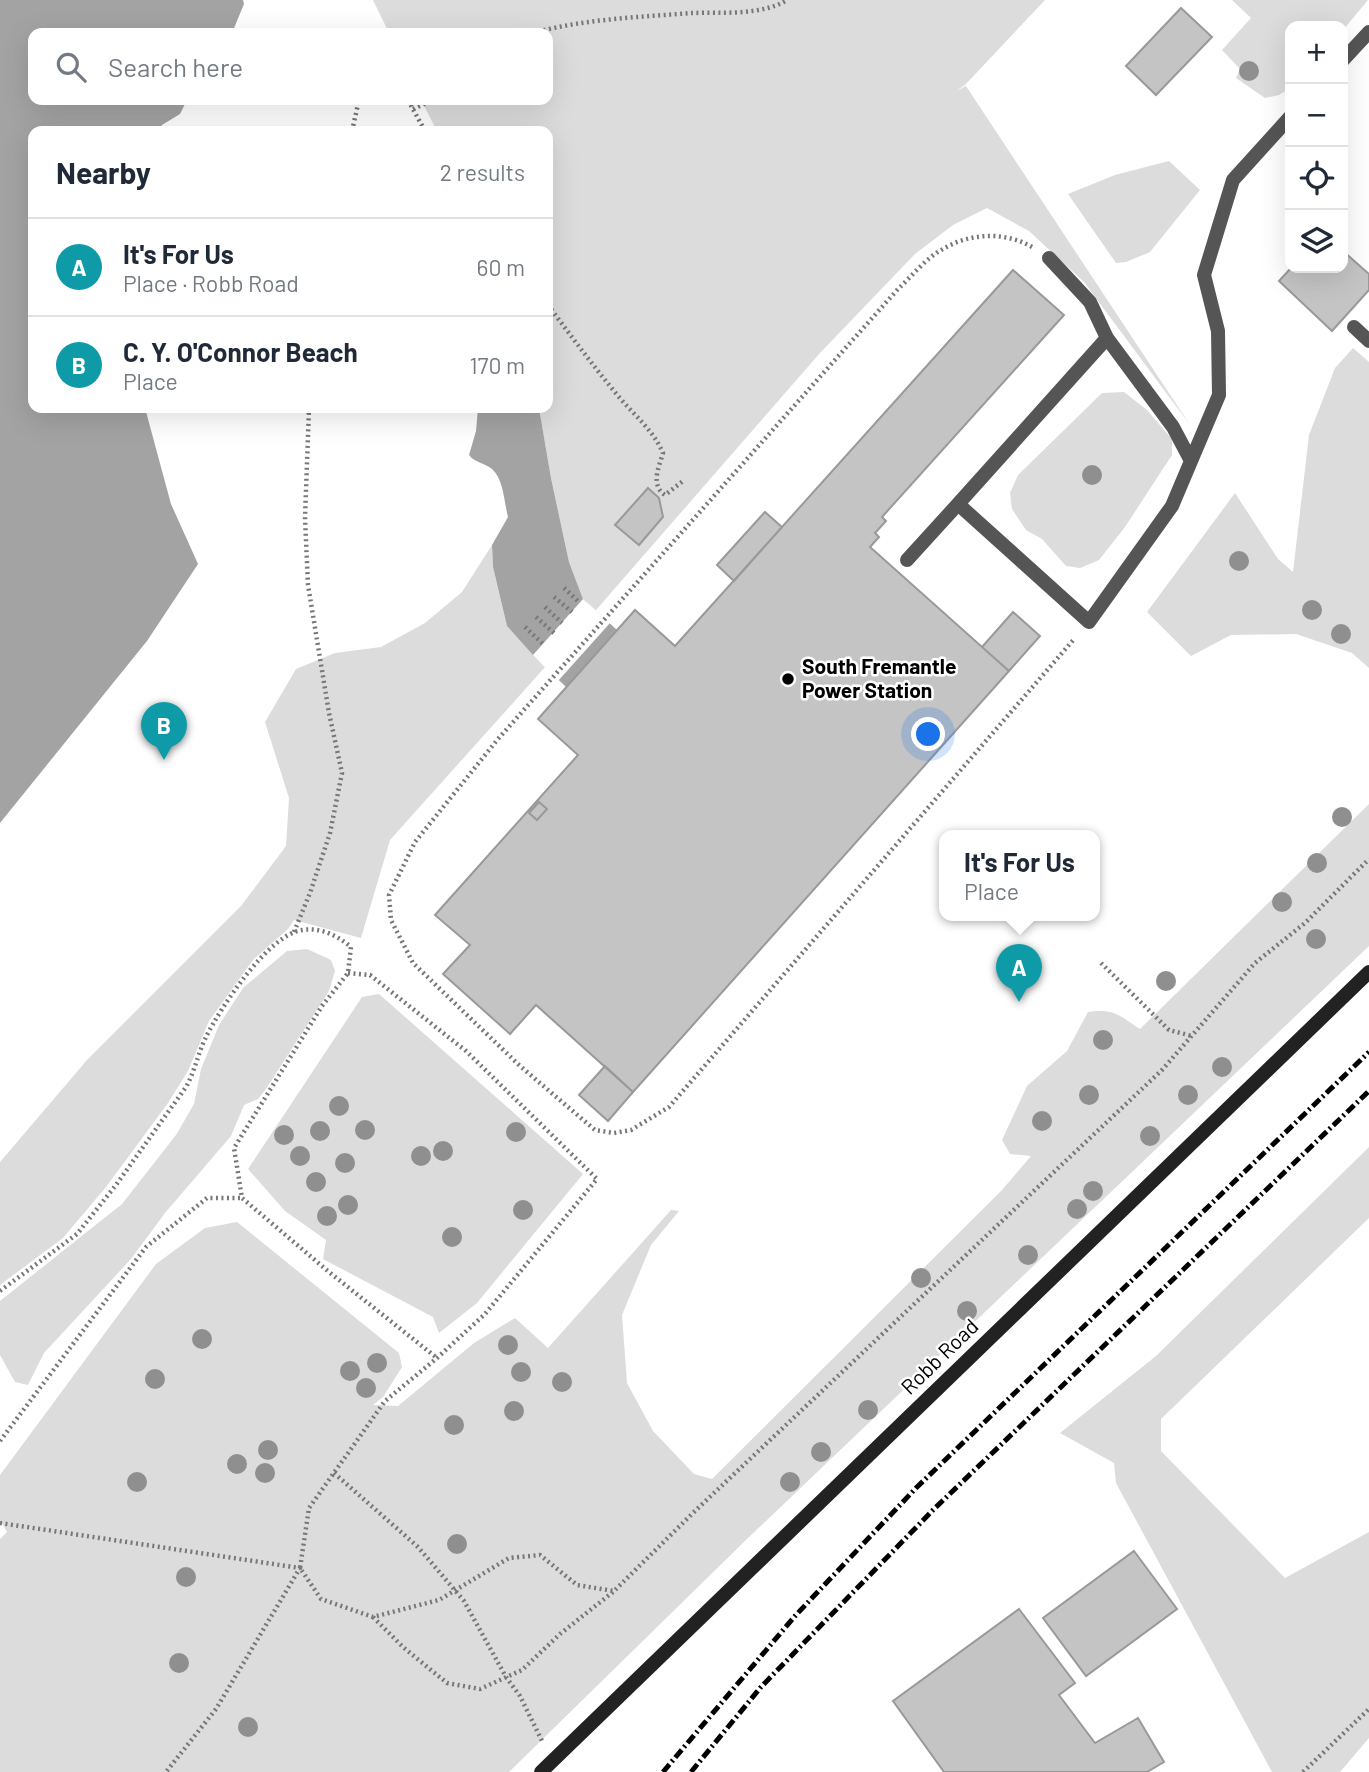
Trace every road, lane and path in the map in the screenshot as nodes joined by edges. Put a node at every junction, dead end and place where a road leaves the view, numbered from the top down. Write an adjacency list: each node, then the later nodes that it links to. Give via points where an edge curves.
1 (787, 0): 2 (path, via 755,9)
2 (550, 28)
3 (1369, 32): 4 (lane)
4 (1348, 55)
5 (358, 105): 10 (path)
6 (411, 105): 8 (path)
7 (422, 105): 8 (path)
8 (413, 109): 11 (path)
9 (1285, 123): 18 (lane, via 1233,180 1204,275 1218,331 1219,396)
10 (353, 126)
11 (422, 126)
12 (1049, 258): 15 (lane, via 1090,302); 28 (path, via 1023,243 998,236 972,236 942,249 898,289 498,739 415,842 389,895 391,920 414,963 520,1066 595,1130 631,1130 669,1107)
13 (553, 312): 19 (path, via 655,435 663,453 656,475 660,492 665,495)
14 (1353, 327): 16 (lane)
15 (1107, 338): 18 (lane, via 1173,427); 20 (lane)
16 (1369, 341)
17 (309, 413): 34 (path, via 308,585 341,773 330,833)
18 (1191, 461): 28 (lane, via 1172,506)
19 (683, 481)
20 (958, 504): 21 (lane); 28 (lane)
21 (907, 560)
22 (564, 588): 24 (path)
23 (554, 597): 26 (path)
24 (580, 603)
25 (545, 607): 29 (path)
26 (572, 612)
27 (536, 617): 31 (path)
28 (1089, 622)
29 (562, 623)
30 (525, 628): 32 (path)
31 (554, 633)
32 (544, 644)
33 (1369, 859): 38 (path, via 1306,923 1255,963)
34 (294, 932): 36 (path, via 335,934 351,947); 40 (path, via 275,944 245,976 205,1039 186,1087 77,1234)
35 (1101, 963): 38 (path, via 1169,1030)
36 (348, 972): 39 (path, via 234,1148); 41 (path, via 370,975 466,1051 597,1179 485,1314)
37 (1369, 972): 53 (street, Robb Road)
38 (1192, 1036): 47 (path, via 1162,1070)
39 (242, 1198): 41 (path); 42 (path, via 208,1198 146,1247)
40 (0, 1292)
41 (437, 1358): 43 (path, via 385,1401)
42 (0, 1441)
43 (334, 1473): 45 (path, via 309,1508); 46 (path, via 418,1547)
44 (0, 1523): 45 (path)
45 (300, 1568): 48 (path, via 321,1599); 52 (path, via 216,1709)
46 (454, 1590): 47 (path, via 509,1558 540,1555 577,1585); 48 (path, via 439,1600); 49 (path)
47 (614, 1591): 49 (path, via 522,1670)
48 (373, 1617): 49 (path, via 447,1683 480,1689)
49 (506, 1677): 51 (path)
50 (1369, 1709): 54 (path)
51 (545, 1747)
52 (166, 1772)
53 (541, 1772)
54 (1303, 1772)

